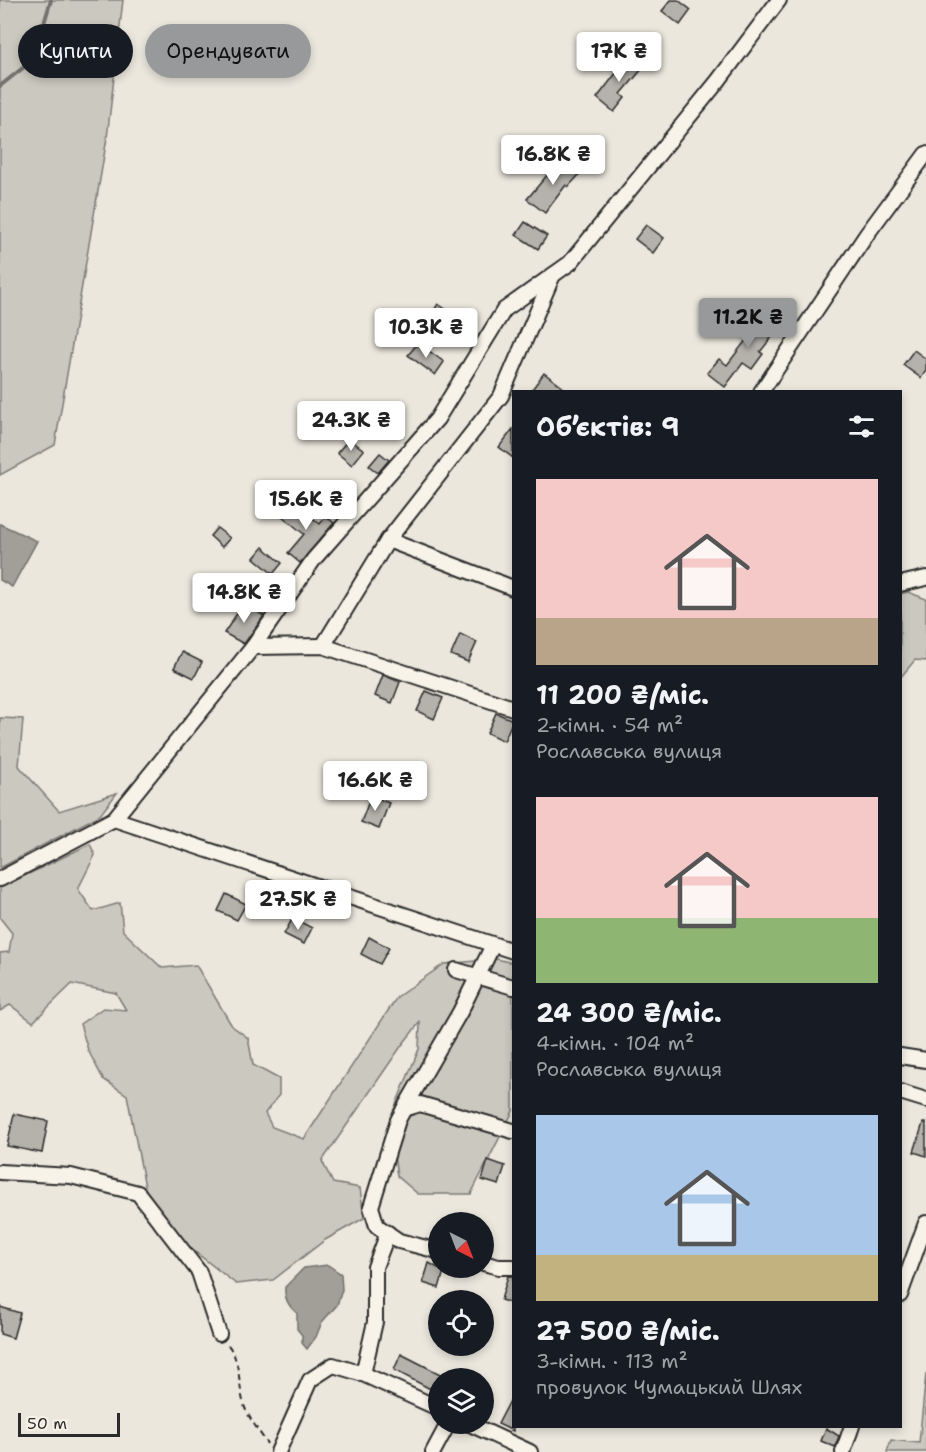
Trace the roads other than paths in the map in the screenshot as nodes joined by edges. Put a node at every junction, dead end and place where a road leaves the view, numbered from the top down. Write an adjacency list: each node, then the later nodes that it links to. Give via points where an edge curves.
1 (779, 0): 3 (street, via 570,263)
2 (926, 154): 4 (street)
3 (553, 274): 5 (street, via 501,396); 10 (street, via 504,310 437,419 314,559)
4 (762, 390)
5 (388, 540): 8 (street); 9 (street)
6 (926, 578): 7 (street)
7 (902, 584)
8 (512, 588)
9 (323, 646): 10 (street); 11 (street)
10 (253, 647): 12 (street)
11 (512, 708)
12 (114, 819): 13 (street); 14 (street)
13 (0, 879)
14 (493, 945): 15 (street); 17 (street)
15 (512, 951)
16 (456, 970): 17 (street)
17 (479, 977): 18 (street); 23 (street)
18 (512, 987)
19 (902, 1056): 20 (street)
20 (926, 1060)
21 (902, 1093): 22 (street)
22 (926, 1100)
23 (404, 1109): 24 (street, via 420,1104); 27 (street, via 370,1207 377,1226)
24 (512, 1131)
25 (0, 1172): 32 (street, via 71,1176 138,1192 199,1272)
26 (926, 1223): 31 (street)
27 (388, 1233): 28 (street, via 399,1241); 33 (street, via 375,1267 375,1322)
28 (428, 1248)
29 (494, 1266): 30 (street)
30 (512, 1267)
31 (902, 1289)
32 (219, 1334)
33 (363, 1374): 34 (street); 38 (street, via 333,1365 310,1380)
34 (428, 1403)
35 (851, 1428): 41 (street)
36 (443, 1434): 39 (street)
37 (491, 1434): 40 (street)
38 (273, 1448)
39 (433, 1452)
40 (530, 1452)
41 (843, 1452)

